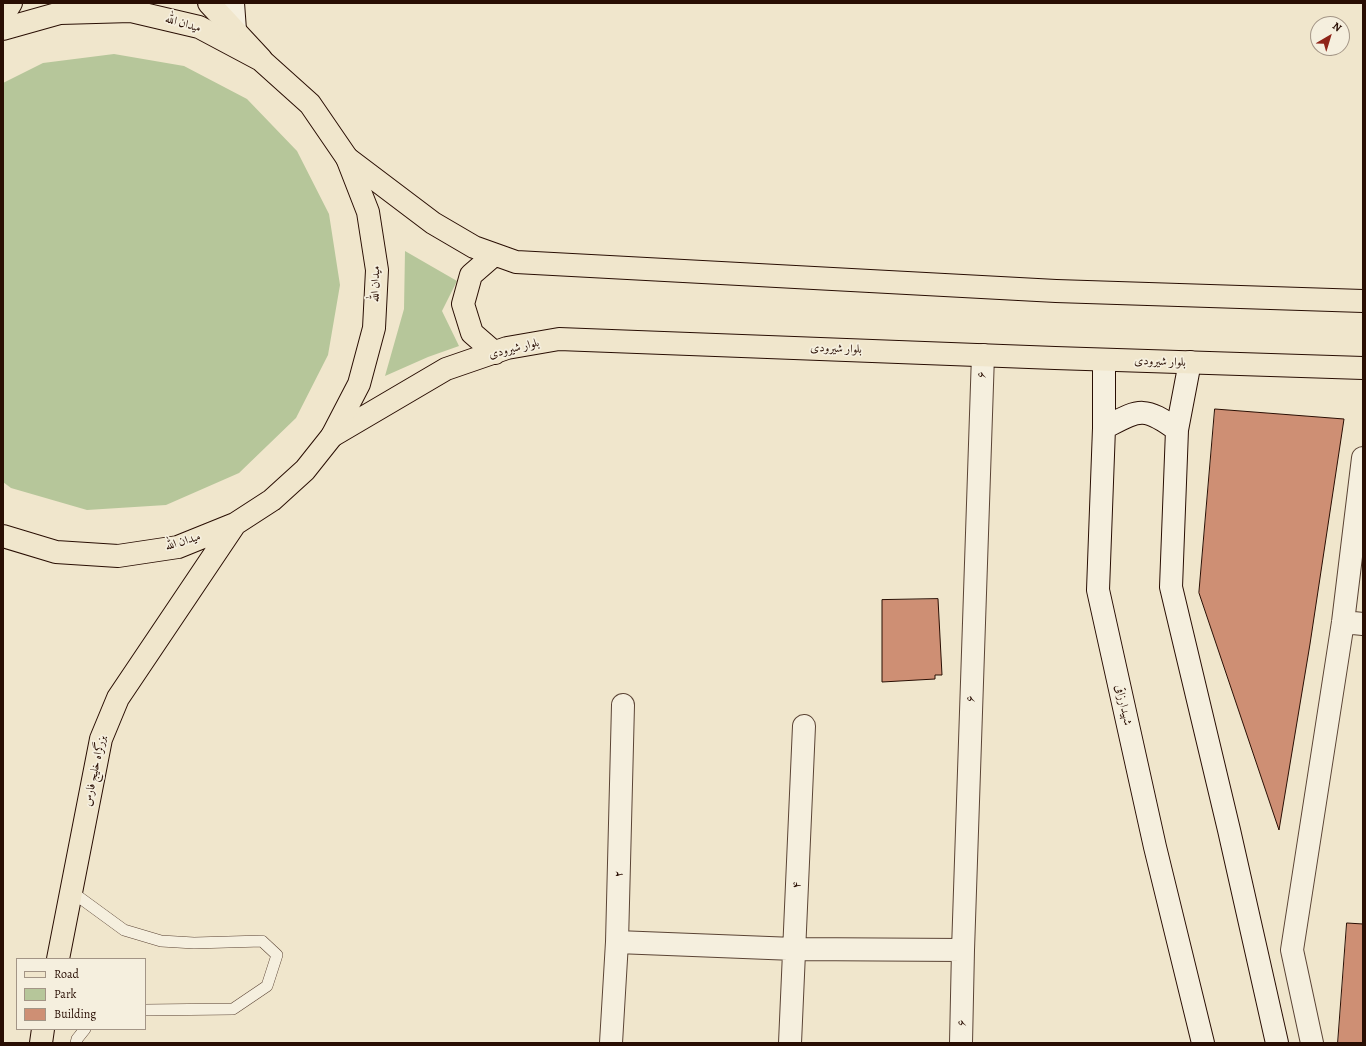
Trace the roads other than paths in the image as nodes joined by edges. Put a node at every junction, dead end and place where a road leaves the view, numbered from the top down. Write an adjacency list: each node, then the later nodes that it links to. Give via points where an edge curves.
1 (11, 3): 4 (main road)
2 (209, 3): 6 (main road)
3 (233, 3): 6 (street)
4 (3, 16)
5 (3, 30): 7 (main road, میدان الله, via 60,13 131,11 199,27)
6 (235, 30): 7 (main road)
7 (261, 60): 8 (main road, میدان الله, via 310,104)
8 (347, 158): 9 (main road, via 433,223 474,248); 18 (main road, میدان الله, via 368,212 377,270 374,328 359,384)
9 (494, 255): 10 (main road, via 516,262 1040,290); 11 (main road, via 471,275 463,304 472,333)
10 (1363, 301)
11 (495, 353): 12 (main road, بلوار شیرودی, via 507,348 559,339); 18 (main road, بلوار شیرودی, via 446,369)
12 (982, 355): 13 (main road, بلوار شیرودی); 28 (street, ۶)
13 (1104, 360): 14 (main road, بلوار شیرودی); 16 (street, شهیدارزاقی)
14 (1190, 362): 15 (main road, بلوار شیرودی); 17 (street)
15 (1363, 368)
16 (1104, 428): 17 (street, via 1130,414 1146,412 1160,417); 38 (street, شهیدارزاقی, via 1098,590 1155,847)
17 (1176, 430): 39 (street, via 1171,588)
18 (332, 436): 20 (main road, میدان الله, via 305,470 272,500)
19 (1363, 458): 22 (street)
20 (235, 524): 21 (main road, میدان الله, via 178,547 118,556 56,552); 25 (main road, بزرگراه خلیج فارس, via 118,698 101,739)
21 (3, 536)
22 (1353, 623): 40 (street, via 1292,950)
23 (623, 705): 26 (street, ۲)
24 (804, 726): 27 (street, ۴)
25 (72, 892): 29 (main road, بزرگراه خلیج فارس); 30 (lane, via 124,930 161,941 262,942 277,955 267,986 233,1009)
26 (617, 942): 27 (street); 35 (street, ۲)
27 (794, 949): 28 (street); 36 (street, ۴)
28 (963, 950): 37 (street, ۶)
29 (58, 958)
30 (146, 1010)
31 (43, 1030): 33 (main road)
32 (84, 1030): 34 (lane)
33 (41, 1043)
34 (76, 1043)
35 (611, 1043)
36 (790, 1043)
37 (961, 1043)
38 (1203, 1043)
39 (1277, 1043)
40 (1312, 1043)

